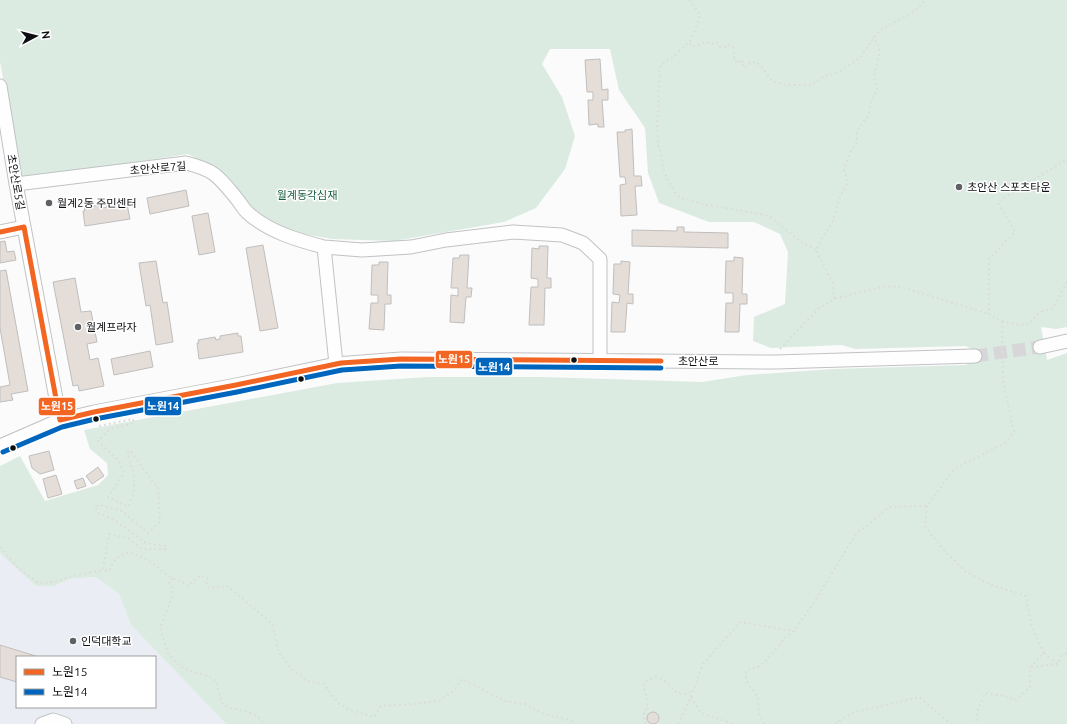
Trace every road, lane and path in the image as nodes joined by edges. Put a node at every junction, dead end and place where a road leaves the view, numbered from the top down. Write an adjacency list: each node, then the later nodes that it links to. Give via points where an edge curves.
1 (689, 0): 4 (path, via 700,14)
2 (925, 0): 3 (path, via 920,8 883,28)
3 (874, 37): 4 (path, via 860,58 839,72 825,76 811,85 786,85 772,81 756,62 745,68 741,61 735,61 733,47 720,47 716,42 704,42 693,46 690,45); 11 (path, via 880,51 874,76 877,90 872,98 868,116 857,131 857,142 844,170 848,182 832,223)
4 (691, 40): 11 (path, via 659,69 658,144 664,171 670,184 676,194 690,201 770,217 801,242)
5 (0, 86): 7 (street, 초안산로5길)
6 (1067, 159): 14 (path, via 998,202 1015,232 990,259)
7 (16, 184): 8 (street, 초안산로5길); 10 (street, 초안산로7길, via 186,163 203,167 218,176 248,213 274,232)
8 (24, 227): 9 (street); 22 (street, 초안산로5길)
9 (0, 232)
10 (324, 247): 20 (street, 초안산로7길, via 362,250 411,247 513,232 562,235 583,244 600,259); 21 (street)
11 (816, 250): 13 (path, via 833,284)
12 (1067, 282): 15 (path, via 1053,308 1040,312 1029,324)
13 (834, 299): 14 (path, via 885,286 901,287); 18 (path, via 818,309)
14 (989, 314): 15 (path)
15 (1002, 322): 25 (path, via 1002,380 1014,432 1005,443 954,469)
16 (1067, 341): 17 (street)
17 (1040, 347)
18 (780, 349)
19 (975, 356): 20 (street, 초안산로, via 776,362)
20 (600, 361): 21 (street, 초안산로, via 401,359)
21 (336, 364): 22 (street, 초안산로)
22 (60, 420): 24 (street, 초안산로)
23 (99, 426): 27 (path, via 133,419 134,423 110,429 98,441 118,460 124,473 108,497 128,507 135,482 127,453 131,451 158,486 160,522 148,533 122,511 99,505 95,507 98,513 116,521 146,543 166,546 166,549 142,549 128,538 109,534)
24 (0, 446)
25 (927, 506): 29 (path, via 889,507 856,534); 31 (path, via 926,526 942,548 966,572 992,585 1026,596 1032,628)
26 (0, 547): 27 (path, via 17,567 38,583 54,582)
27 (103, 570): 28 (path, via 109,571 113,562 130,552 146,559)
28 (172, 578): 36 (path, via 169,583 173,589 172,596 160,628 168,652 184,669 216,681 222,703 229,708 257,716); 37 (path, via 188,586 201,575 208,579 206,584 209,588 228,586 272,624 279,653 293,671 308,680 324,684 338,703 350,710 374,717 381,706 439,700 453,691 462,679 505,701 525,704 544,714 570,720)
29 (794, 631): 34 (path, via 740,622 703,664); 41 (path, via 765,662 746,672 745,679 758,698 759,713)
30 (1067, 652): 32 (path, via 1062,655)
31 (1044, 653): 32 (path); 33 (path)
32 (1058, 664): 33 (path)
33 (1030, 667): 44 (path, via 1030,687 1016,700 985,693)
34 (693, 690): 35 (path); 38 (path, via 687,694 678,693 662,678 654,677 648,680 644,683 647,707 643,716)
35 (692, 696): 39 (path); 40 (path, via 701,713)
36 (265, 724)
37 (576, 724)
38 (646, 724)
39 (678, 724)
40 (734, 724)
41 (764, 724)
42 (835, 724): 43 (path, via 852,712 919,697)
43 (952, 724)
44 (976, 724)

